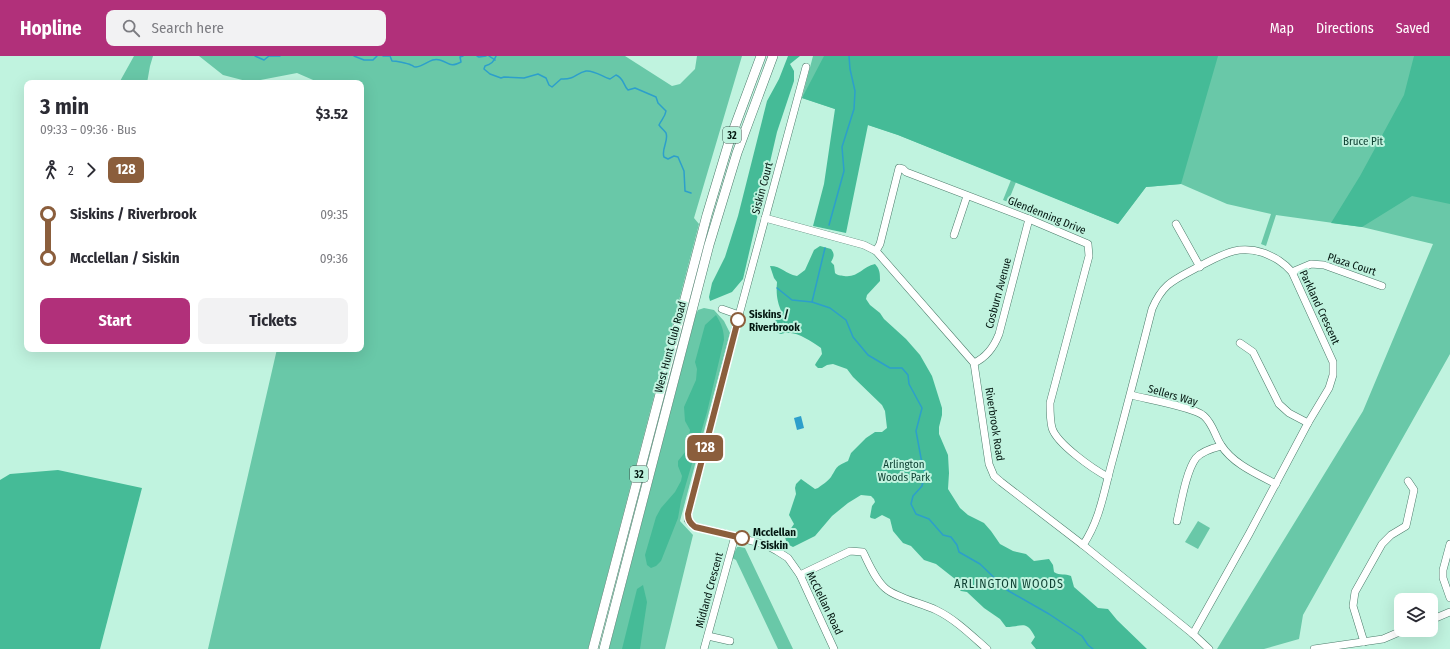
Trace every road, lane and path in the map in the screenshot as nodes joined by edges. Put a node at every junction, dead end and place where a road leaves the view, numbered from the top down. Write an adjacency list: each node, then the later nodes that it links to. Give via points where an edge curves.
1 (761, 56): 38 (main road, West Hunt Club Road / 32, via 729,142 707,215)
2 (773, 56): 39 (main road, West Hunt Club Road / 32, via 737,153 709,245)
3 (806, 67): 5 (street, Siskin Court)
4 (967, 196): 6 (street, Glendenning Drive); 8 (street); 9 (street, Glendenning Drive, via 899,168)
5 (765, 218): 9 (street, via 864,245); 14 (street, Siskin Court)
6 (1029, 219): 16 (street, Cosburn Avenue, via 999,334 994,346 981,360); 20 (street, Glendenning Drive, via 1088,244 1089,256 1050,403 1050,416 1052,429 1064,445 1096,470)
7 (1176, 224): 10 (street)
8 (954, 235)
9 (876, 251): 16 (street)
10 (1200, 266): 11 (street, Parkland Crescent, via 1231,251 1251,249 1283,262); 17 (street, Parkland Crescent, via 1165,286 1157,297)
11 (1292, 272): 12 (street, Plaza Court, via 1311,264 1324,265); 18 (street, Parkland Crescent, via 1333,362 1329,388)
12 (1382, 286)
13 (722, 309): 14 (street)
14 (739, 315): 23 (street, Siskin Court)
15 (1240, 343): 18 (street, via 1253,352 1279,404)
16 (974, 363): 27 (street, Riverbrook Road, via 989,464 994,476)
17 (1131, 395): 19 (street, Sellers Way, via 1192,410 1204,416 1212,426); 20 (street, Parkland Crescent)
18 (1308, 424): 22 (street, Parkland Crescent)
19 (1221, 446): 22 (street, Sellers Way, via 1240,464); 24 (street, via 1197,457 1190,469)
20 (1108, 476): 27 (street, Parkland Crescent, via 1102,506)
21 (1408, 481): 36 (street, via 1414,490 1406,526 1382,544 1353,599)
22 (1276, 484): 32 (street, Parkland Crescent)
23 (688, 520): 25 (street, McClellan Road, via 695,527)
24 (1177, 521)
25 (735, 536): 28 (street, McClellan Road, via 777,551 788,558); 34 (street, Midland Crescent)
26 (1450, 544): 29 (street, via 1443,570)
27 (1083, 545): 32 (street, Riverbrook Road)
28 (800, 575): 41 (street, McClellan Road); 42 (street, via 850,551 863,552 874,574 886,589 953,620)
29 (1450, 598)
30 (1450, 612): 31 (street)
31 (1438, 617)
32 (1193, 634): 43 (street, Riverbrook Road)
33 (1394, 634): 36 (street)
34 (708, 636): 35 (street); 40 (street, Midland Crescent)
35 (730, 641)
36 (1364, 642): 37 (street)
37 (1334, 648): 44 (street)
38 (593, 649)
39 (604, 649)
40 (704, 649)
41 (834, 649)
42 (987, 649)
43 (1209, 649)
44 (1314, 649)

